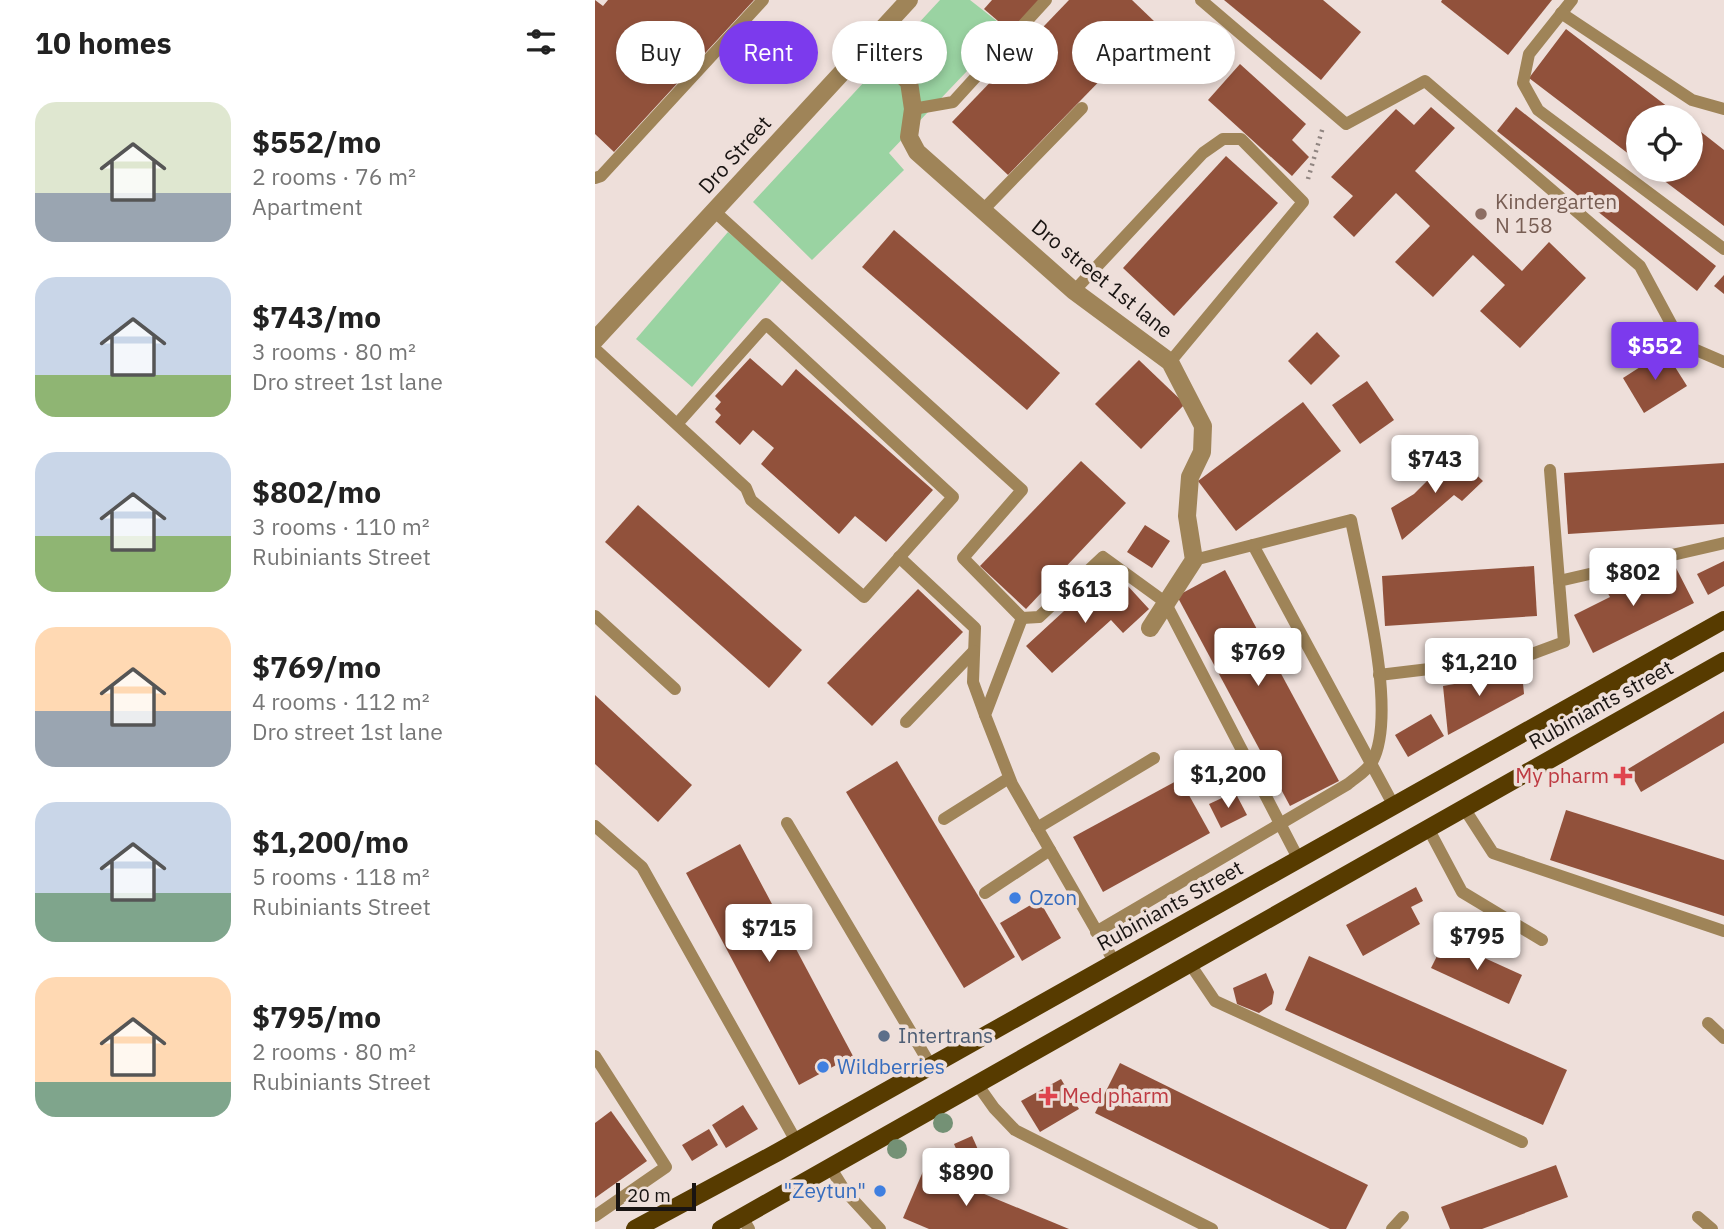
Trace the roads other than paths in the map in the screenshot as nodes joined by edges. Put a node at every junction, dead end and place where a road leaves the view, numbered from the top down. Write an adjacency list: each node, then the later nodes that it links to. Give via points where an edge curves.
1 (763, 0): 13 (lane)
2 (909, 0): 7 (street, Dro Street)
3 (1046, 0): 12 (lane, via 953,102)
4 (1201, 0): 21 (lane, via 1346,124 1425,81 1640,265 1682,344)
5 (1572, 0): 6 (lane)
6 (1561, 13): 11 (lane, via 1692,100); 16 (lane, via 1529,54 1523,83 1538,110)
7 (889, 21)
8 (832, 82): 15 (street, Dro Street)
9 (909, 84): 12 (street, Dro street 1st lane)
10 (1082, 108): 14 (lane)
11 (1724, 108)
12 (913, 109): 14 (street, Dro street 1st lane, via 909,137 917,152)
13 (595, 178)
14 (983, 210): 17 (street, Dro street 1st lane)
15 (714, 211): 18 (street, Dro Street); 31 (lane, via 1022,491 963,558)
16 (1724, 249)
17 (1074, 291): 20 (street, Dro street 1st lane); 20 (lane, via 1203,153 1223,139 1241,139 1303,202)
18 (595, 340)
19 (595, 349): 22 (lane)
20 (1170, 362): 27 (street, Dro street 1st lane, via 1203,426 1202,452 1190,477 1187,516)
21 (1724, 362)
22 (677, 424): 26 (lane, via 746,488 751,500 864,597); 26 (lane, via 767,324 953,497)
23 (1550, 470): 28 (lane)
24 (1724, 544): 28 (lane)
25 (1253, 545): 27 (lane); 36 (lane, via 1351,520); 41 (lane)
26 (899, 557): 34 (lane, via 975,628)
27 (1194, 560): 29 (street)
28 (1559, 582): 36 (lane, via 1565,642 1521,658)
29 (1165, 602): 31 (lane, via 1103,557 1039,617); 33 (street); 47 (lane)
30 (595, 616): 37 (lane)
31 (1022, 618): 38 (lane)
32 (1724, 620): 43 (main road, Rubiniants Street)
33 (1150, 628)
34 (974, 651): 38 (lane, via 973,682); 39 (lane)
35 (1722, 667): 44 (main road, Rubiniants street)
36 (1379, 675): 41 (lane, via 1383,719)
37 (675, 689)
38 (985, 715): 42 (lane)
39 (906, 722)
40 (1154, 758): 49 (lane)
41 (1371, 764): 43 (lane); 47 (lane, via 1348,785)
42 (1009, 778): 45 (lane); 49 (lane)
43 (1394, 806): 52 (main road, Rubiniants Street)
44 (1464, 808): 50 (main road); 54 (lane, via 1493,853)
45 (944, 820)
46 (787, 823): 62 (lane)
47 (1281, 825): 52 (lane); 55 (lane)
48 (595, 826): 64 (lane, via 642,867)
49 (1037, 828): 51 (lane)
50 (1428, 828): 56 (lane, via 1462,892); 58 (main road)
51 (1050, 850): 53 (lane); 55 (lane)
52 (1299, 860): 57 (main road, Rubiniants Street)
53 (985, 893)
54 (1724, 931)
55 (1096, 932): 57 (lane)
56 (1542, 940)
57 (1115, 963): 62 (main road, Rubiniants Street)
58 (1189, 964): 63 (main road); 65 (lane, via 1215,1001)
59 (1708, 1023): 60 (lane)
60 (1724, 1038)
61 (595, 1056): 67 (lane, via 666,1167)
62 (931, 1066): 64 (main road, Rubiniants Street)
63 (977, 1084): 66 (main road); 74 (lane, via 1015,1130)
64 (796, 1141): 71 (main road, Rubiniants Street)
65 (1522, 1142)
66 (830, 1167): 70 (main road); 73 (lane)
67 (595, 1216)
68 (1403, 1217): 75 (lane)
69 (1698, 1217): 76 (lane)
70 (746, 1223): 72 (main road)
71 (635, 1229)
72 (721, 1229)
73 (880, 1229)
74 (1212, 1229)
75 (1392, 1229)
76 (1712, 1229)

